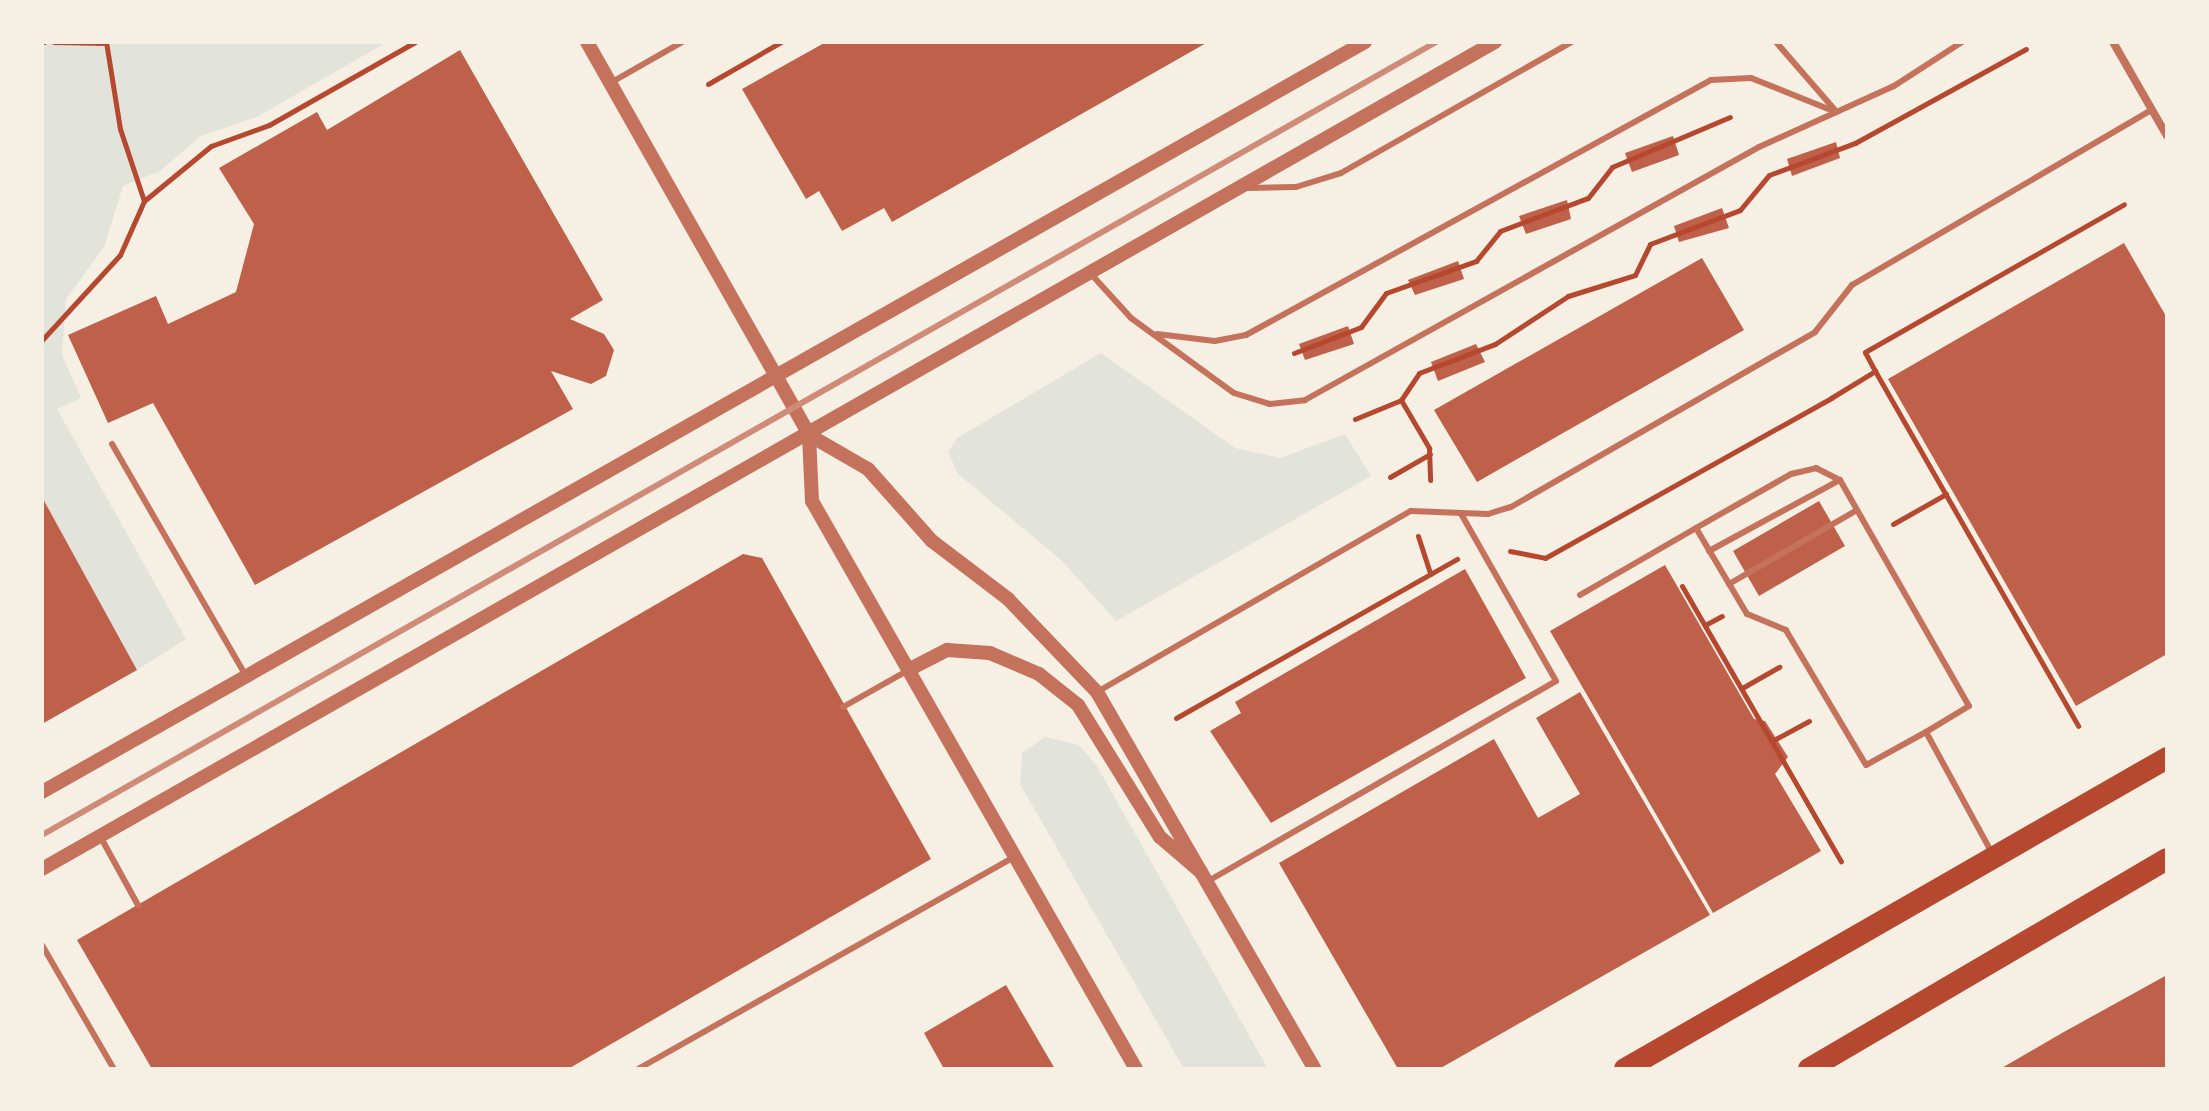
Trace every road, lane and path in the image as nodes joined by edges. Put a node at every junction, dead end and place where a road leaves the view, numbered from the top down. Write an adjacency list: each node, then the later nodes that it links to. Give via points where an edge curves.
1 (54, 42): 12 (path)
2 (415, 42): 21 (path, via 269,125 211,146)
3 (587, 42): 14 (street)
4 (682, 42): 14 (lane)
5 (781, 42): 15 (path)
6 (1365, 42): 28 (street)
7 (1495, 42): 20 (street)
8 (1572, 42): 20 (lane, via 1341,173 1296,187)
9 (1776, 42): 17 (lane)
10 (1962, 42): 17 (lane)
11 (2113, 42): 16 (street)
12 (106, 43): 21 (path, via 120,129)
13 (2026, 49): 29 (path, via 1855,143 1769,175 1740,210 1650,244 1635,275 1568,296 1515,324 1495,344 1419,373)
14 (610, 83): 28 (street)
15 (708, 84)
16 (2152, 110): 19 (street); 39 (lane, via 1852,285 1815,332 1511,507)
17 (1836, 112): 24 (lane, via 1751,78 1711,80 1246,335 1215,341); 24 (lane, via 1759,147 1305,400 1269,404 1234,393)
18 (1730, 117): 26 (path, via 1612,167 1588,198 1500,231 1476,261 1386,293 1361,327)
19 (2167, 136)
20 (1236, 188): 23 (street)
21 (144, 201): 25 (path, via 120,255)
22 (2124, 204): 27 (path, via 1865,352)
23 (1088, 271): 24 (lane); 31 (street)
24 (1153, 333)
25 (42, 340)
26 (1294, 353)
27 (1875, 371): 37 (path); 43 (path, via 1545,558)
28 (776, 378): 31 (street); 54 (street)
29 (1401, 400): 30 (path); 33 (path)
30 (1355, 419)
31 (809, 435): 53 (street, via 812,501); 56 (street, via 868,469 932,541 1019,609); 65 (street)
32 (112, 444): 54 (lane)
33 (1430, 454): 34 (path); 35 (path)
34 (1390, 477)
35 (1430, 480)
36 (1840, 480): 38 (lane); 41 (lane, via 1816,468 1791,474); 44 (lane)
37 (1946, 494): 40 (path); 60 (path)
38 (1857, 510): 47 (lane); 61 (lane, via 1969,706)
39 (1461, 514): 56 (lane, via 1411,511); 71 (lane, via 1556,681)
40 (1888, 526)
41 (1696, 528): 44 (lane); 49 (lane)
42 (1419, 531): 46 (path, via 1416,546)
43 (1501, 549)
44 (1709, 551): 47 (lane)
45 (1463, 556): 46 (path)
46 (1430, 574): 58 (path)
47 (1729, 584): 61 (lane, via 1747,614 1786,630 1866,765)
48 (1682, 586): 51 (path)
49 (1580, 595)
50 (1727, 614): 51 (path)
51 (1705, 625): 55 (path)
52 (1779, 667): 55 (path)
53 (910, 669): 57 (lane); 67 (street); 71 (street, via 947,650 990,653 1039,674 1078,705 1160,837)
54 (247, 678): 64 (street)
55 (1742, 688): 62 (path)
56 (1097, 692): 71 (street)
57 (843, 707)
58 (1176, 718)
59 (1809, 721): 62 (path)
60 (2078, 726)
61 (1926, 732): 66 (lane)
62 (1772, 741): 69 (path)
63 (2167, 758): 66 (highway)
64 (42, 792)
65 (100, 836): 70 (street); 72 (lane)
66 (1994, 856): 78 (highway)
67 (1014, 857): 75 (lane); 76 (street)
68 (2167, 859): 79 (highway)
69 (1841, 861)
70 (42, 869)
71 (1210, 880): 77 (street)
72 (138, 905)
73 (42, 945): 74 (lane)
74 (114, 1069)
75 (638, 1069)
76 (1136, 1069)
77 (1315, 1069)
78 (1625, 1069)
79 (1809, 1069)

